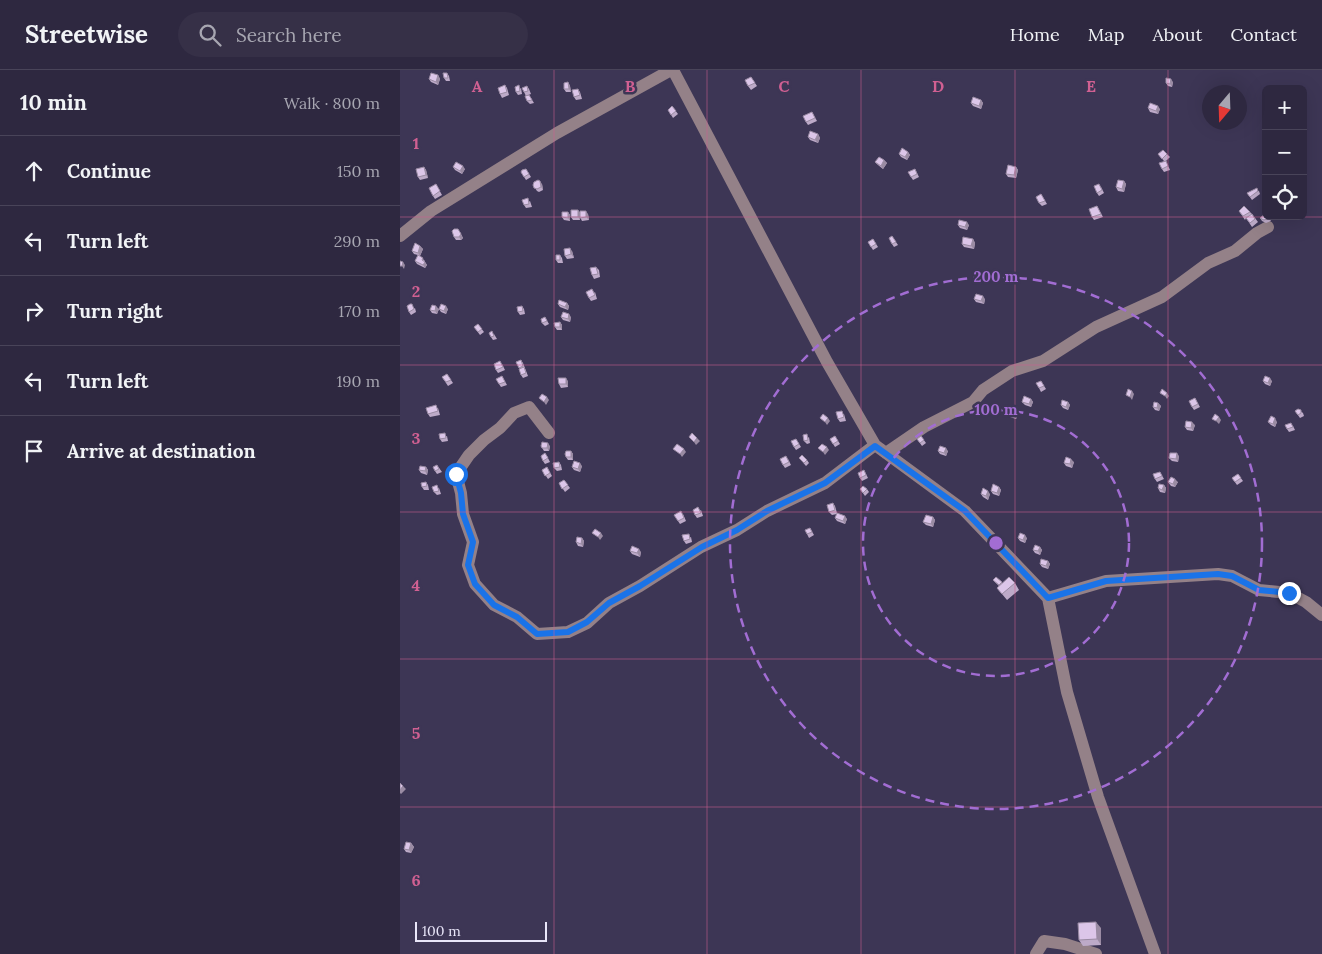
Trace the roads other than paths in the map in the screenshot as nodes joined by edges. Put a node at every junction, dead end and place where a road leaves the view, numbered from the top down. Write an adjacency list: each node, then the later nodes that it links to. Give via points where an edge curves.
1 (672, 70): 3 (street, via 557,133 430,211); 5 (street)
2 (1268, 227): 6 (street, via 1235,251 1208,263 1162,297 1096,327 1043,361 1012,371 983,390 973,402 924,427)
3 (400, 236)
4 (549, 433): 5 (street, via 529,407 514,413 469,455 456,474 463,514 473,542 468,565 475,584 494,605 517,617 537,634 568,632 587,622 609,603 702,547 825,483)
5 (875, 446): 6 (street)
6 (886, 453): 7 (street, via 965,511)
7 (1048, 598): 8 (street, via 1106,581 1218,574 1232,576 1259,590 1289,593); 11 (street, via 1068,692 1098,797)
8 (1322, 615)
9 (1036, 954): 10 (street, via 1044,941)
10 (1096, 954)
11 (1155, 954)

